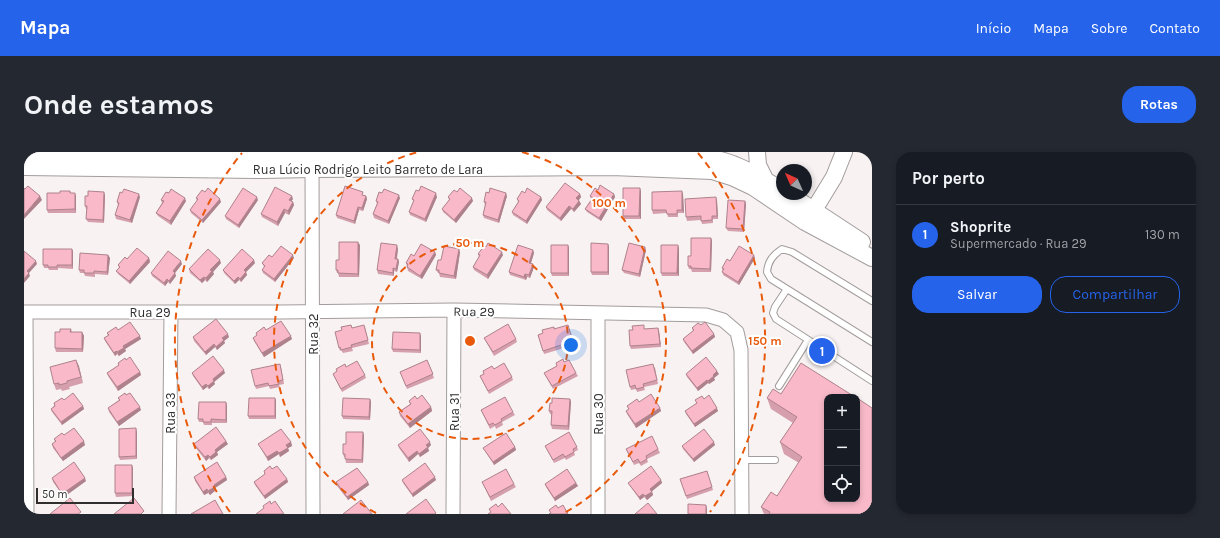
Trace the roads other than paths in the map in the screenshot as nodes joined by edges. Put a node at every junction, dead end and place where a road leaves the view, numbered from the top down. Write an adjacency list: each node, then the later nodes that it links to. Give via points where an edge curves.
1 (757, 152): 7 (street, via 758,165)
2 (844, 152): 10 (street, via 834,177)
3 (24, 153): 4 (street, Rua Lúcio Rodrigo Leito Barreto de Lara)
4 (312, 161): 5 (street, Rua Lúcio Rodrigo Leito Barreto de Lara, via 612,168); 6 (street, Rua Lúcio Rodrigo Leito Barreto de Lara, via 262,170); 16 (street, Rua 32)
5 (716, 161): 7 (street, via 740,167); 10 (street, via 734,178)
6 (24, 167)
7 (766, 181): 8 (street)
8 (776, 187)
9 (795, 200): 10 (street)
10 (810, 216): 11 (street); 12 (street)
11 (872, 249)
12 (872, 258)
13 (787, 289): 14 (lane, via 771,279 766,272 774,254 782,249 792,252); 20 (lane, via 773,313 776,319); 21 (lane)
14 (872, 301)
15 (454, 310): 16 (street, Rua 29); 19 (street, Rua 29); 29 (street, Rua 31)
16 (313, 311): 18 (street, Rua 29); 28 (street, Rua 32)
17 (25, 312): 18 (street, Rua 29); 26 (street)
18 (171, 312): 27 (street, Rua 33)
19 (598, 314): 24 (street, Rua 29, via 706,316 723,320 737,332 741,350); 30 (street, Rua 30)
20 (808, 340): 22 (lane); 23 (lane)
21 (872, 342)
22 (872, 381)
23 (779, 386)
24 (742, 460): 25 (lane); 31 (street, Rua 29)
25 (774, 460)
26 (27, 514)
27 (170, 514)
28 (313, 514)
29 (453, 514)
30 (598, 514)
31 (742, 514)

